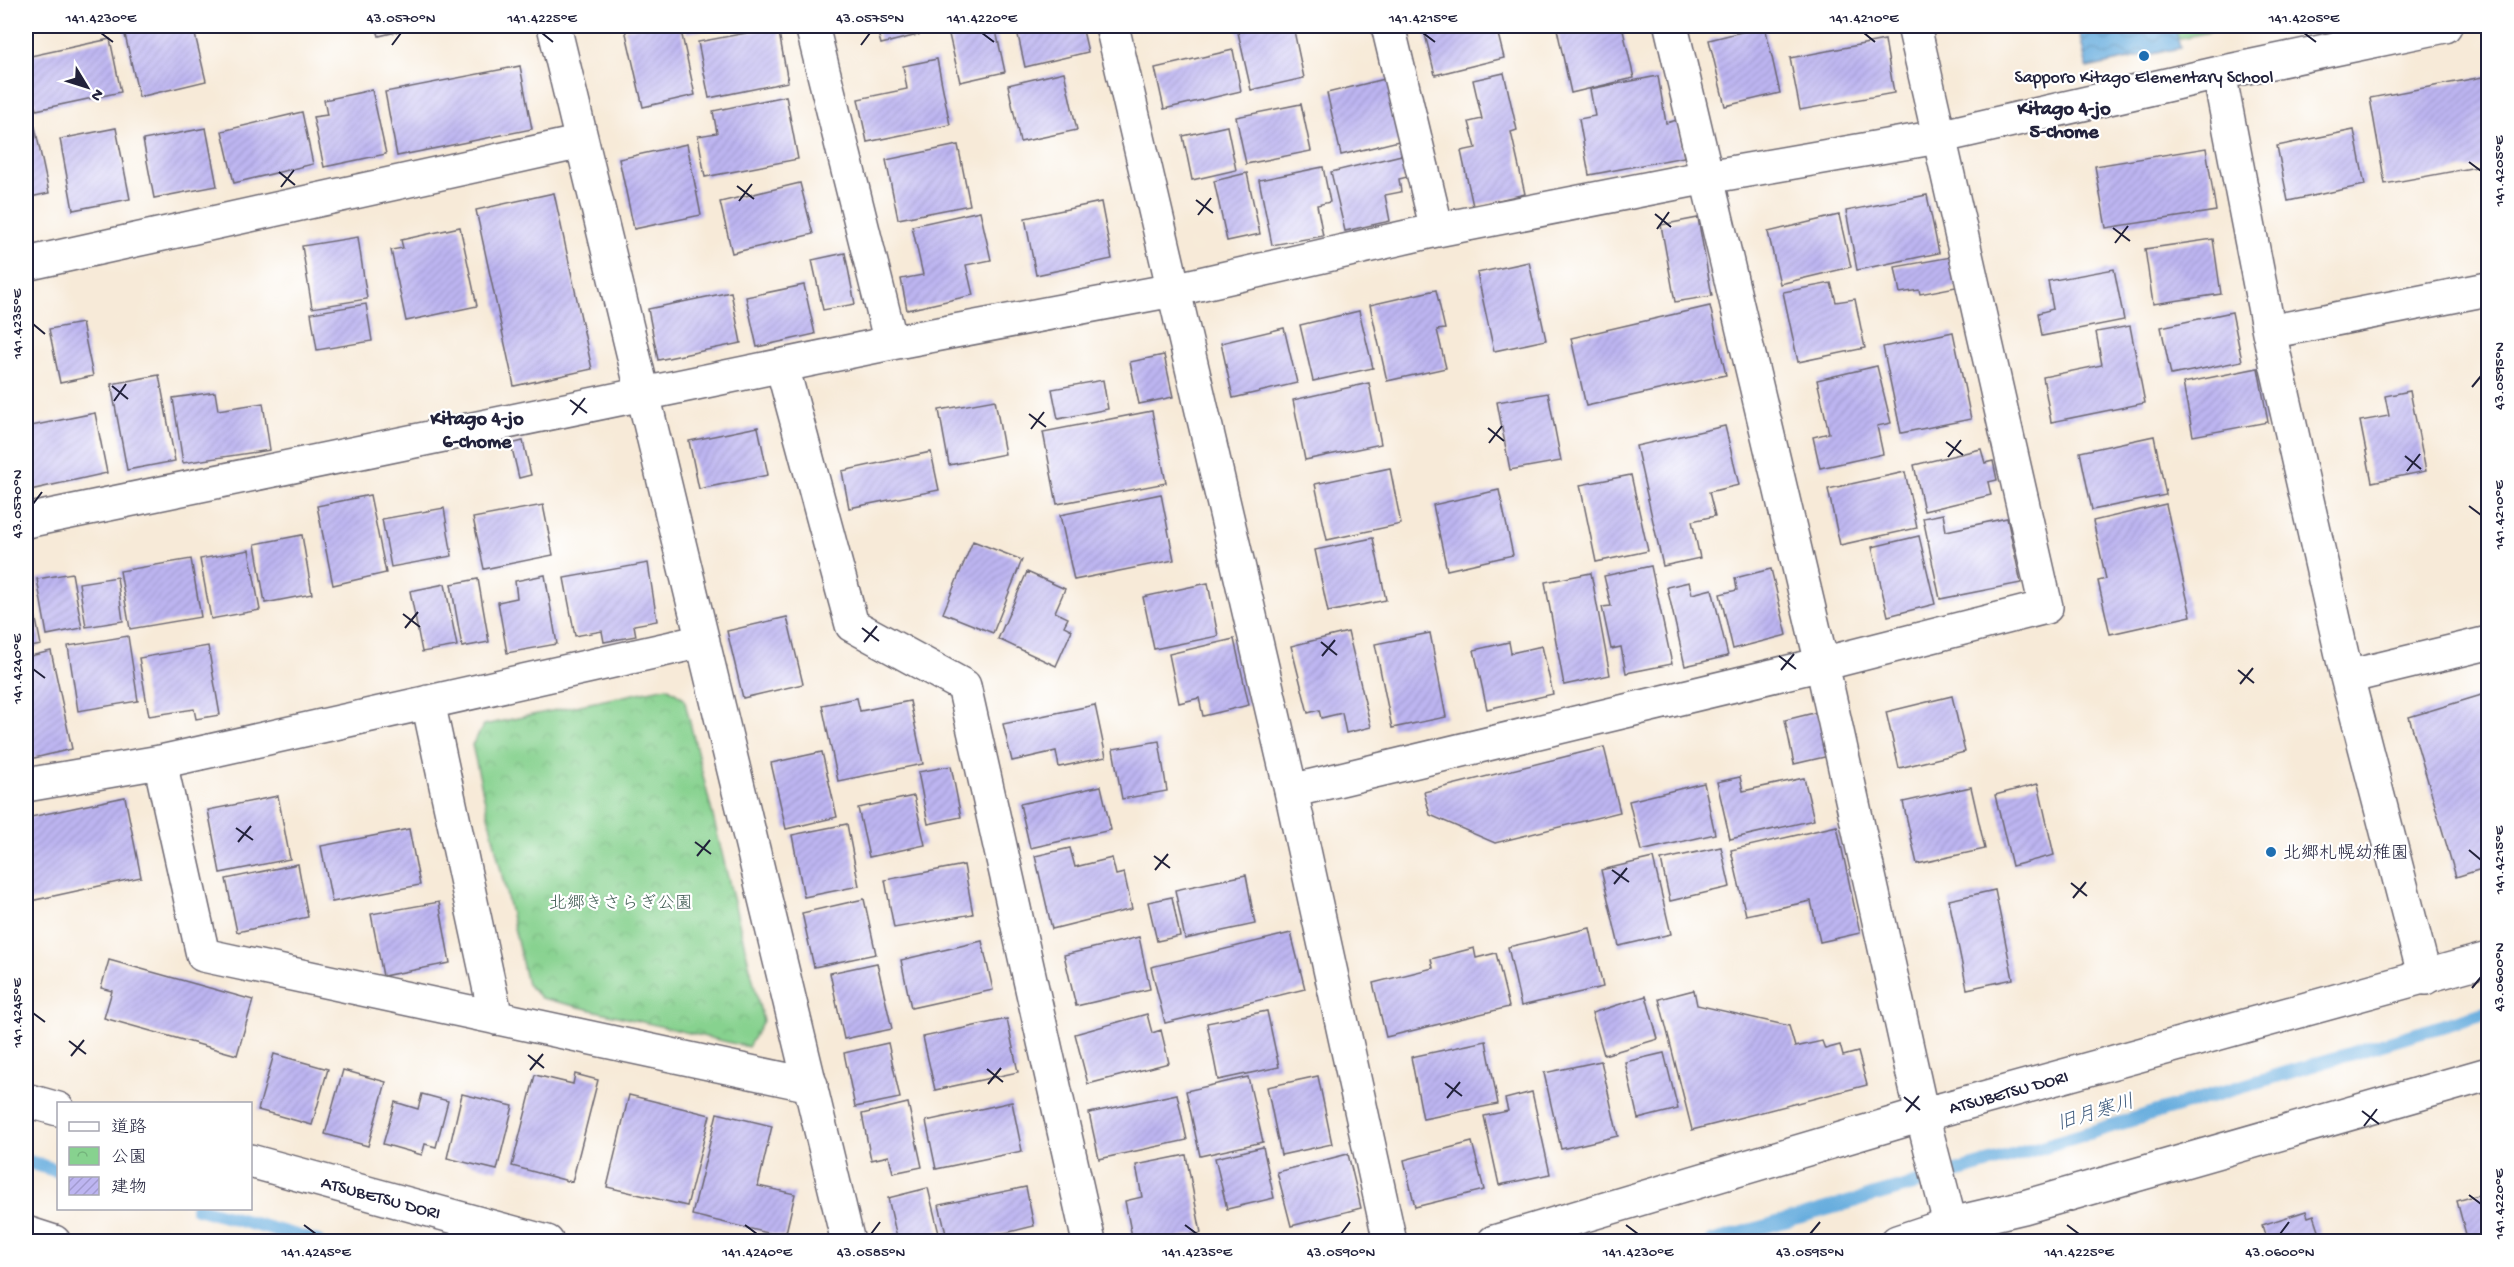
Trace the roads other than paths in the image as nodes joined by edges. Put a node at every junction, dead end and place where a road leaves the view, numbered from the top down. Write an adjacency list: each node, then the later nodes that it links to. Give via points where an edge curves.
1 (554, 26): 10 (street)
2 (812, 26): 17 (street)
3 (1112, 26): 15 (street)
4 (1388, 26): 12 (street)
5 (1671, 26): 11 (street)
6 (1914, 26): 9 (street)
7 (2445, 26): 8 (street)
8 (2219, 73): 9 (street); 16 (street)
9 (1938, 137): 11 (street); 23 (street, via 2046,607)
10 (582, 142): 13 (street); 19 (street)
11 (1707, 177): 12 (street); 23 (street)
12 (1437, 230): 15 (street)
13 (26, 264)
14 (2488, 289): 16 (street)
15 (1173, 290): 17 (street); 28 (street)
16 (2269, 332): 24 (street)
17 (891, 343): 18 (street)
18 (782, 366): 19 (street); 43 (street, via 852,625 964,686)
19 (643, 394): 20 (street); 21 (street)
20 (26, 521)
21 (703, 641): 25 (street); 33 (street)
22 (2488, 644): 24 (street)
23 (1822, 664): 28 (street); 36 (street)
24 (2348, 678): 30 (street)
25 (428, 702): 26 (street); 31 (street)
26 (160, 762): 27 (street); 31 (street, via 203,955)
27 (26, 785)
28 (1291, 791): 44 (street)
29 (2488, 959): 30 (street, ATSUBETSU DORI)
30 (2425, 978): 36 (street, ATSUBETSU DORI)
31 (496, 1018): 33 (street)
32 (2488, 1074): 38 (street, via 2024,1207)
33 (811, 1085): 42 (street)
34 (26, 1100): 35 (street)
35 (57, 1109)
36 (1922, 1115): 38 (street); 45 (street, ATSUBETSU DORI)
37 (252, 1162): 41 (street, ATSUBETSU DORI)
38 (1950, 1222): 46 (street)
39 (26, 1233): 40 (street)
40 (54, 1242)
41 (547, 1242)
42 (848, 1242)
43 (1089, 1242)
44 (1390, 1242)
45 (1494, 1242)
46 (1897, 1242)

